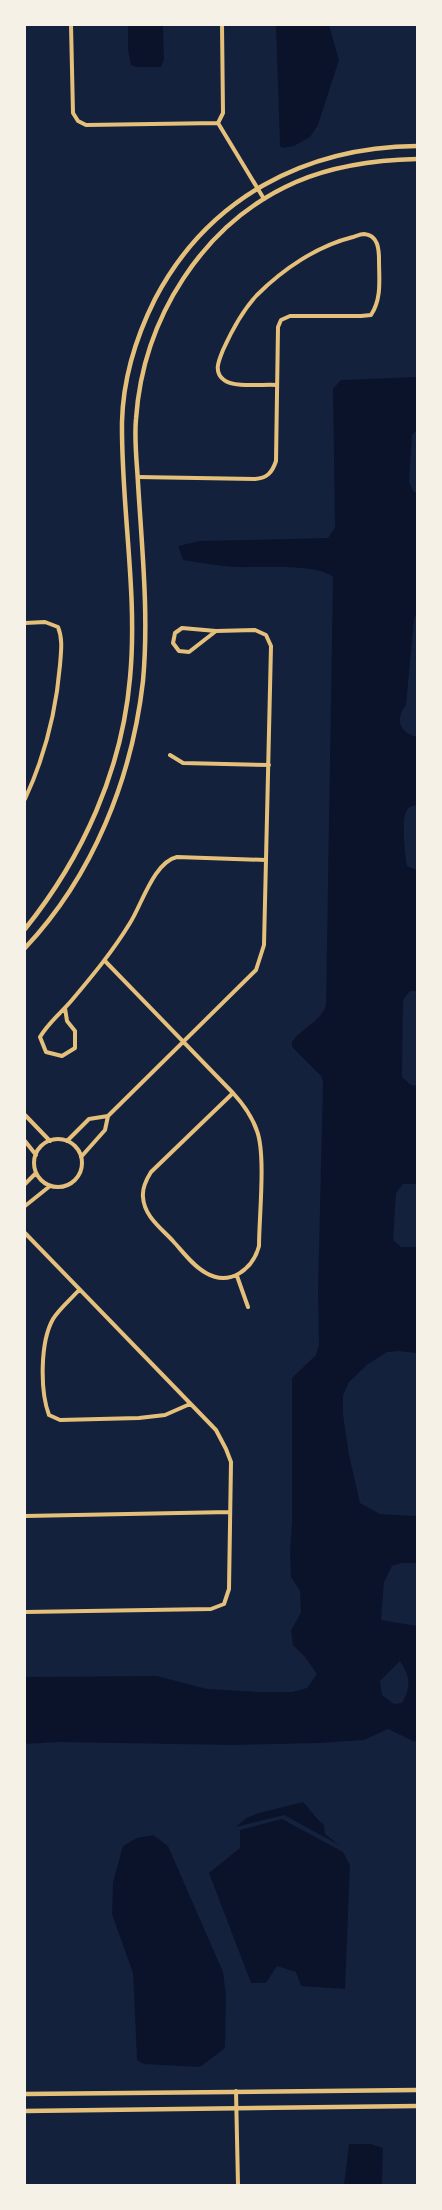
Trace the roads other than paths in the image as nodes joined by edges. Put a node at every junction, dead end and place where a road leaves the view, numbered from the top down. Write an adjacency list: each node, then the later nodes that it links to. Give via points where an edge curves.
1 (71, 25): 3 (street, via 73,113 78,121 86,125)
2 (222, 25): 3 (street, via 223,113)
3 (218, 123): 6 (street)
4 (417, 146): 6 (street, via 359,150 329,157 292,170)
5 (417, 159): 7 (street, via 361,163 332,169 296,182)
6 (257, 188): 7 (street); 10 (street, via 211,223 185,252 148,314 135,347 126,384 122,421)
7 (264, 199): 9 (street, via 221,232 197,259 160,318 140,383 135,422)
8 (276, 384): 8 (street, via 281,320 290,316 370,315 379,295 379,247 374,238 364,234 344,239 310,255 283,272 245,310 220,358 219,375 225,382); 9 (street, via 276,462 264,478)
9 (138, 477): 10 (street); 14 (street, via 145,635 138,716)
10 (125, 478): 13 (street, via 132,634 126,713)
11 (25, 623): 17 (street, via 45,622 58,627 61,650 51,725)
12 (216, 631): 12 (street, via 182,628 175,633 173,643 179,651 189,652); 16 (street, via 255,630 266,635 270,646)
13 (118, 746): 14 (street); 19 (street, via 85,838 50,898)
14 (130, 749): 20 (street, via 97,844 59,906)
15 (170, 755): 16 (street, via 183,763)
16 (269, 765): 18 (street)
17 (25, 799)
18 (266, 860): 21 (street, via 168,859 160,867); 23 (street, via 264,945 256,970)
19 (25, 929)
20 (25, 948)
21 (105, 961): 22 (street); 23 (street)
22 (65, 1008): 22 (street, via 66,1021 75,1031 75,1048 62,1056 46,1052 40,1038 49,1022)
23 (183, 1042): 24 (street); 26 (street)
24 (233, 1093): 37 (street, via 248,1109 261,1150 259,1246 256,1258); 37 (street, via 151,1172 142,1197 150,1216 201,1270 217,1277)
25 (25, 1116): 28 (street)
26 (108, 1116): 29 (street, via 89,1119); 31 (street, via 105,1130)
27 (25, 1141): 30 (street)
28 (50, 1141): 29 (street); 30 (street)
29 (67, 1141): 31 (street)
30 (36, 1155): 32 (street)
31 (82, 1157): 34 (street, via 81,1172 72,1183)
32 (36, 1173): 33 (street); 34 (street)
33 (25, 1184)
34 (50, 1186): 35 (street)
35 (25, 1206)
36 (25, 1233): 38 (street)
37 (237, 1276): 39 (street)
38 (79, 1290): 40 (street); 40 (street, via 53,1319 44,1343 44,1402 49,1414 60,1420 139,1418 165,1415)
39 (248, 1307)
40 (190, 1404): 41 (street, via 216,1430 226,1448 230,1462)
41 (230, 1512): 42 (street); 43 (street, via 229,1589 224,1604 211,1609)
42 (25, 1516)
43 (25, 1612)
44 (417, 2090): 45 (street)
45 (236, 2091): 46 (street); 48 (street)
46 (25, 2094)
47 (417, 2106): 48 (street)
48 (237, 2110): 49 (street); 50 (street)
49 (25, 2111)
50 (238, 2185)

